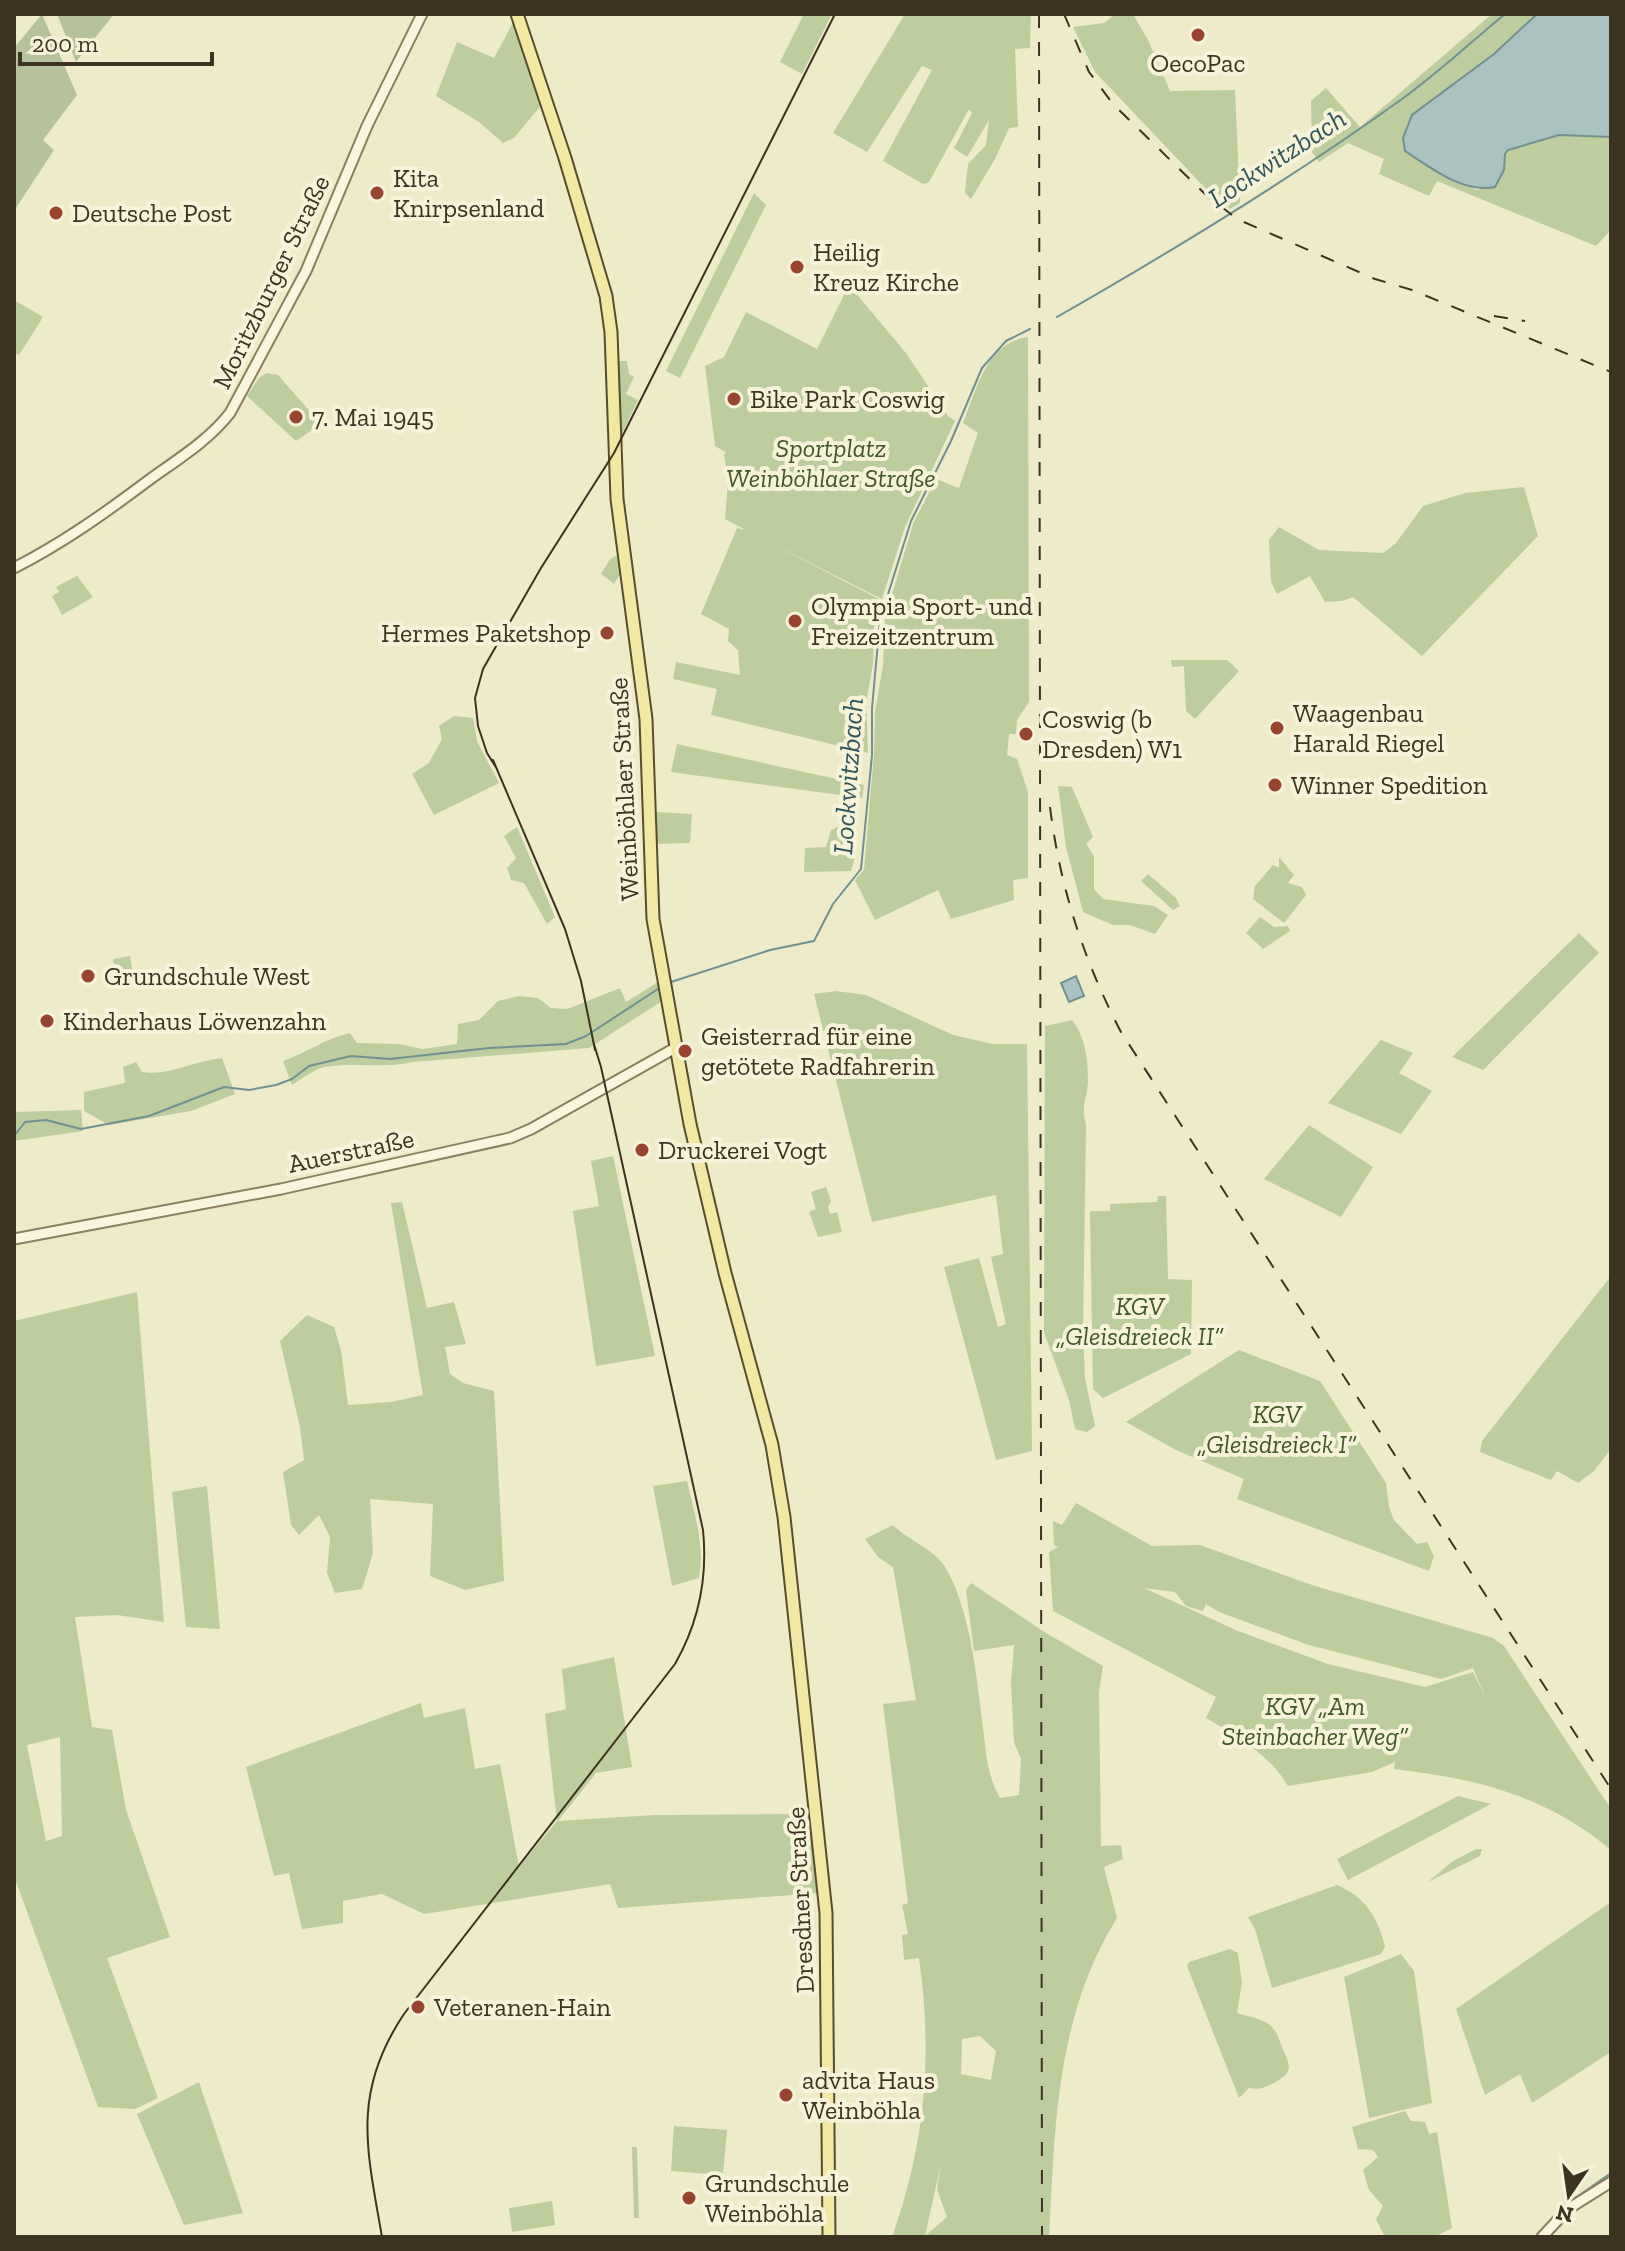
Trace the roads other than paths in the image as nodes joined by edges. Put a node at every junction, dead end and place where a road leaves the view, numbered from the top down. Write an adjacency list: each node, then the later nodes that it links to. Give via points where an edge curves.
1 (422, 14): 3 (street, Moritzburger Straße, via 380,97 306,271 230,413 186,454 84,528)
2 (517, 14): 4 (main road, Weinböhlaer Straße, via 606,296 617,499 646,719 653,919)
3 (14, 568)
4 (677, 1047): 5 (street, Auerstraße, via 510,1138 281,1189); 6 (main road, Weinböhlaer Straße, via 709,1210 772,1445)
5 (14, 1239)
6 (789, 1562): 8 (main road, Dresdner Straße, via 826,1913)
7 (1611, 2182): 9 (street, via 1568,2209)
8 (829, 2237)
9 (1542, 2237)

